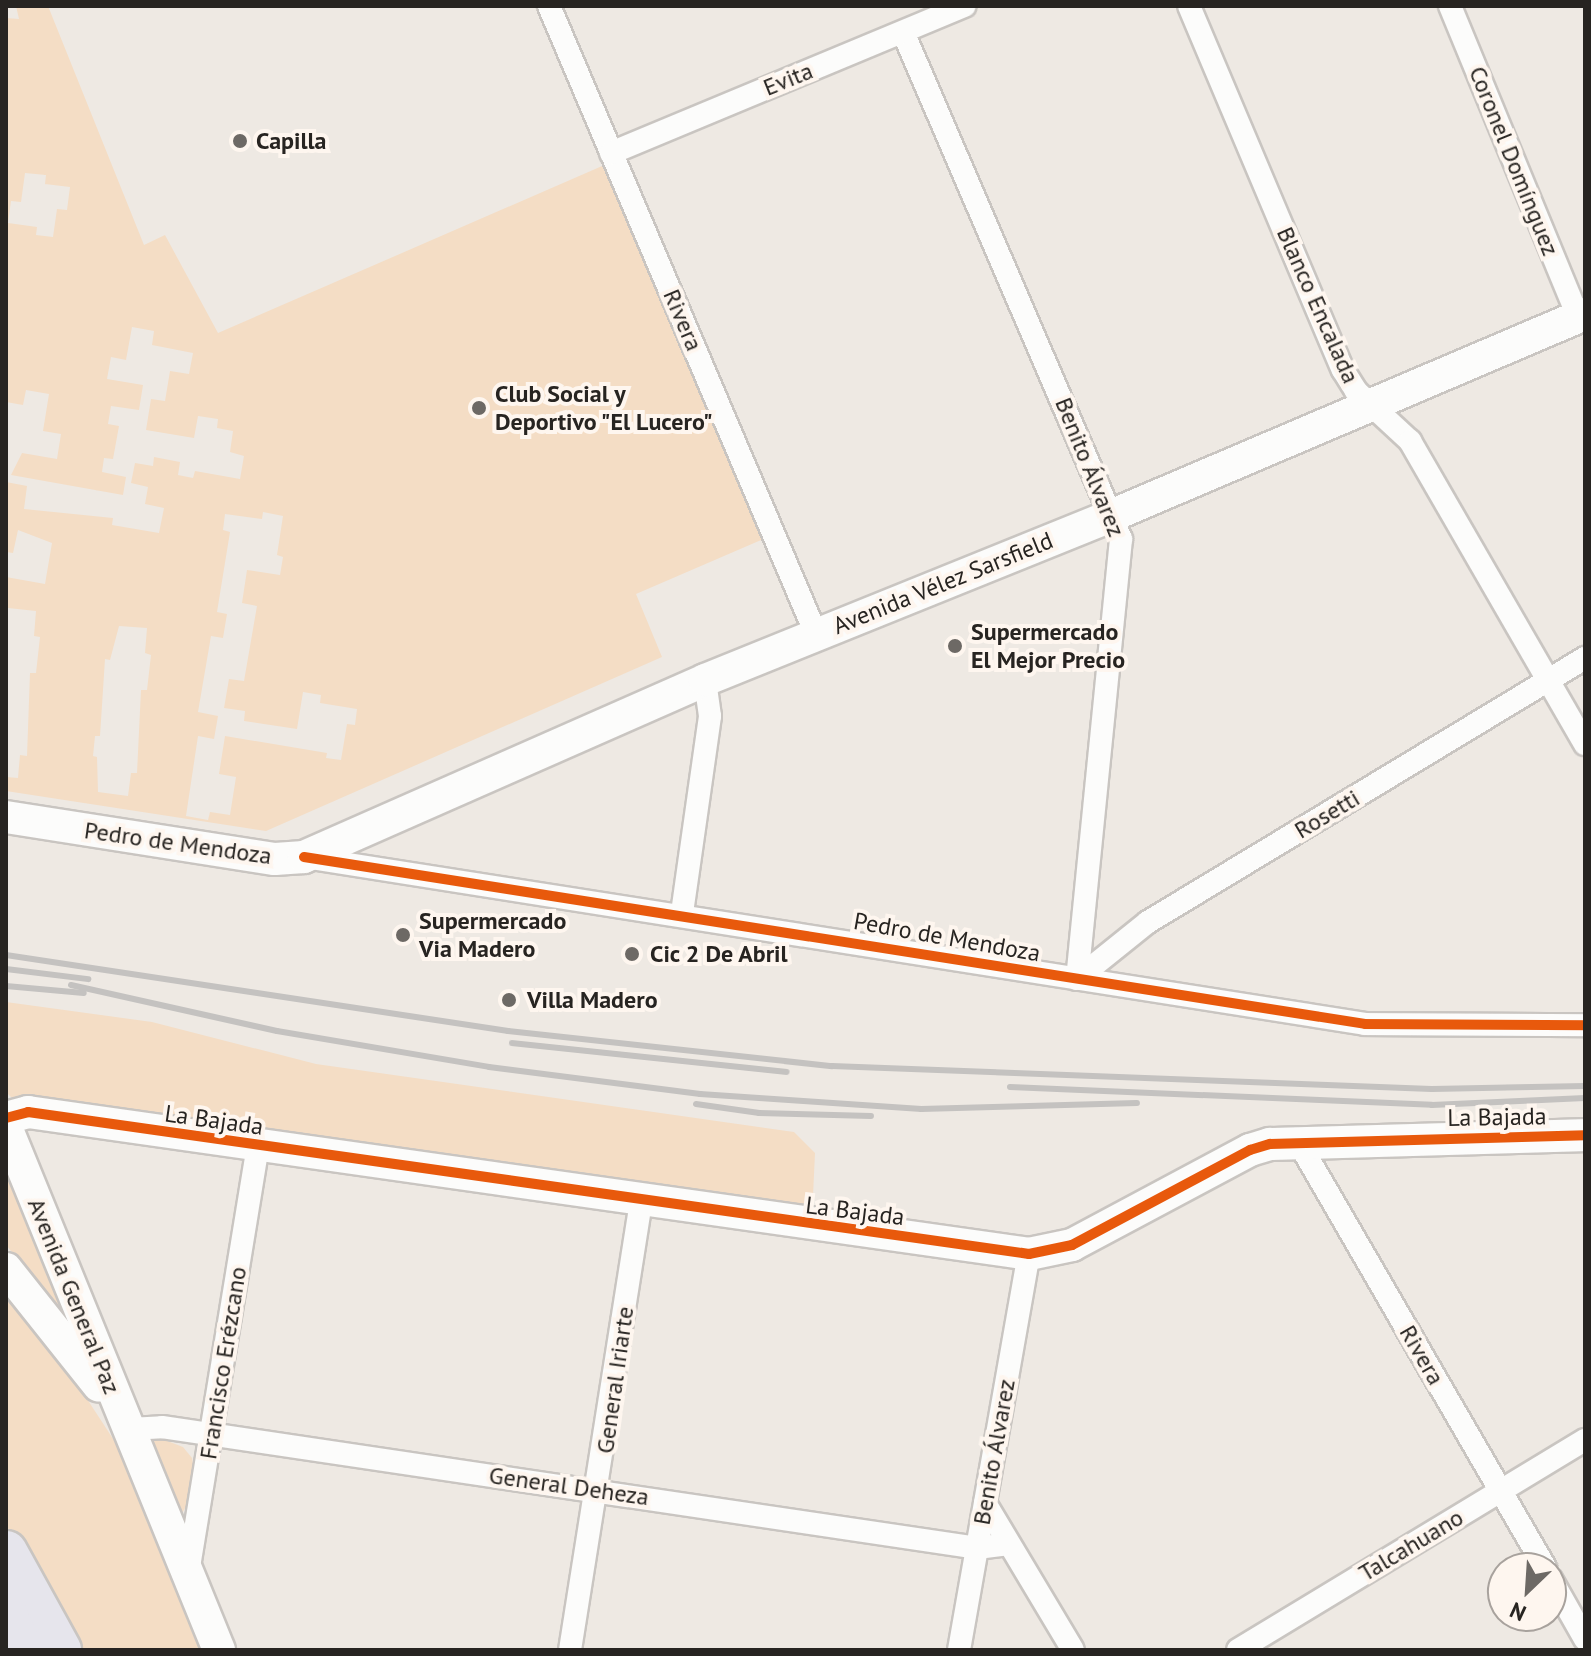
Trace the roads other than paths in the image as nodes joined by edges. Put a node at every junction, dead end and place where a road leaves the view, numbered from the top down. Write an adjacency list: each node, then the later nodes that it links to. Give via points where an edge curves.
1 (549, 6): 6 (street, Rivera)
2 (965, 6): 5 (street, Evita)
3 (1189, 6): 8 (street, Blanco Encalada, via 1343,370)
4 (1450, 6): 7 (street, Coronel Domínguez)
5 (903, 32): 6 (street, Evita); 9 (street, Benito Álvarez)
6 (611, 153): 10 (street, Rivera)
7 (1582, 315): 8 (street, Avenida Vélez Sarsfield)
8 (1371, 404): 9 (street, Avenida Vélez Sarsfield); 12 (street, Blanco Encalada, via 1410,441)
9 (1113, 515): 10 (street, Avenida Vélez Sarsfield); 18 (street, Benito Álvarez, via 1123,552)
10 (816, 634): 13 (street, Avenida Vélez Sarsfield)
11 (1585, 658): 12 (street, Rosetti)
12 (1549, 679): 14 (street, Blanco Encalada); 18 (street, Rosetti, via 1148,922)
13 (705, 680): 16 (street, Avenida Vélez Sarsfield); 17 (street, via 710,716)
14 (1585, 744)
15 (6, 817): 16 (street, Pedro de Mendoza, via 275,859)
16 (304, 857): 17 (street, Pedro de Mendoza)
17 (682, 913): 18 (street, Pedro de Mendoza)
18 (1077, 979): 19 (street, Pedro de Mendoza, via 1365,1024)
19 (1585, 1025)
20 (6, 1118): 24 (street, La Bajada, via 28,1112)
21 (6, 1127): 28 (street, Avenida General Paz)
22 (1585, 1135): 23 (street, La Bajada)
23 (1299, 1143): 26 (street, La Bajada, via 1250,1150 1072,1245); 32 (street, Rivera)
24 (258, 1147): 25 (street, La Bajada); 29 (street, Francisco Erézcano)
25 (641, 1203): 26 (street, La Bajada); 31 (street, General Iriarte)
26 (1029, 1254): 33 (street, Benito Álvarez)
27 (6, 1269): 28 (street, Avenida General Paz)
28 (126, 1425): 29 (street, General Deheza); 38 (street, Avenida General Paz)
29 (211, 1434): 31 (street, General Deheza); 38 (street, Francisco Erézcano)
30 (1585, 1440): 32 (street, Talcahuano)
31 (599, 1490): 35 (street, General Deheza); 45 (street, General Iriarte)
32 (1501, 1491): 37 (street, Rivera); 48 (street, Talcahuano)
33 (985, 1503): 34 (street); 35 (street, Benito Álvarez)
34 (1009, 1544): 35 (street, General Deheza); 47 (street)
35 (977, 1548): 46 (street, Benito Álvarez)
36 (6, 1552): 43 (highway)
37 (1536, 1552)
38 (188, 1579): 44 (street, Avenida General Paz)
39 (1567, 1607): 41 (street)
40 (6, 1614): 42 (highway)
41 (1585, 1639)
42 (21, 1650)
43 (60, 1650)
44 (219, 1650)
45 (570, 1650)
46 (959, 1650)
47 (1073, 1650)
48 (1238, 1650)

